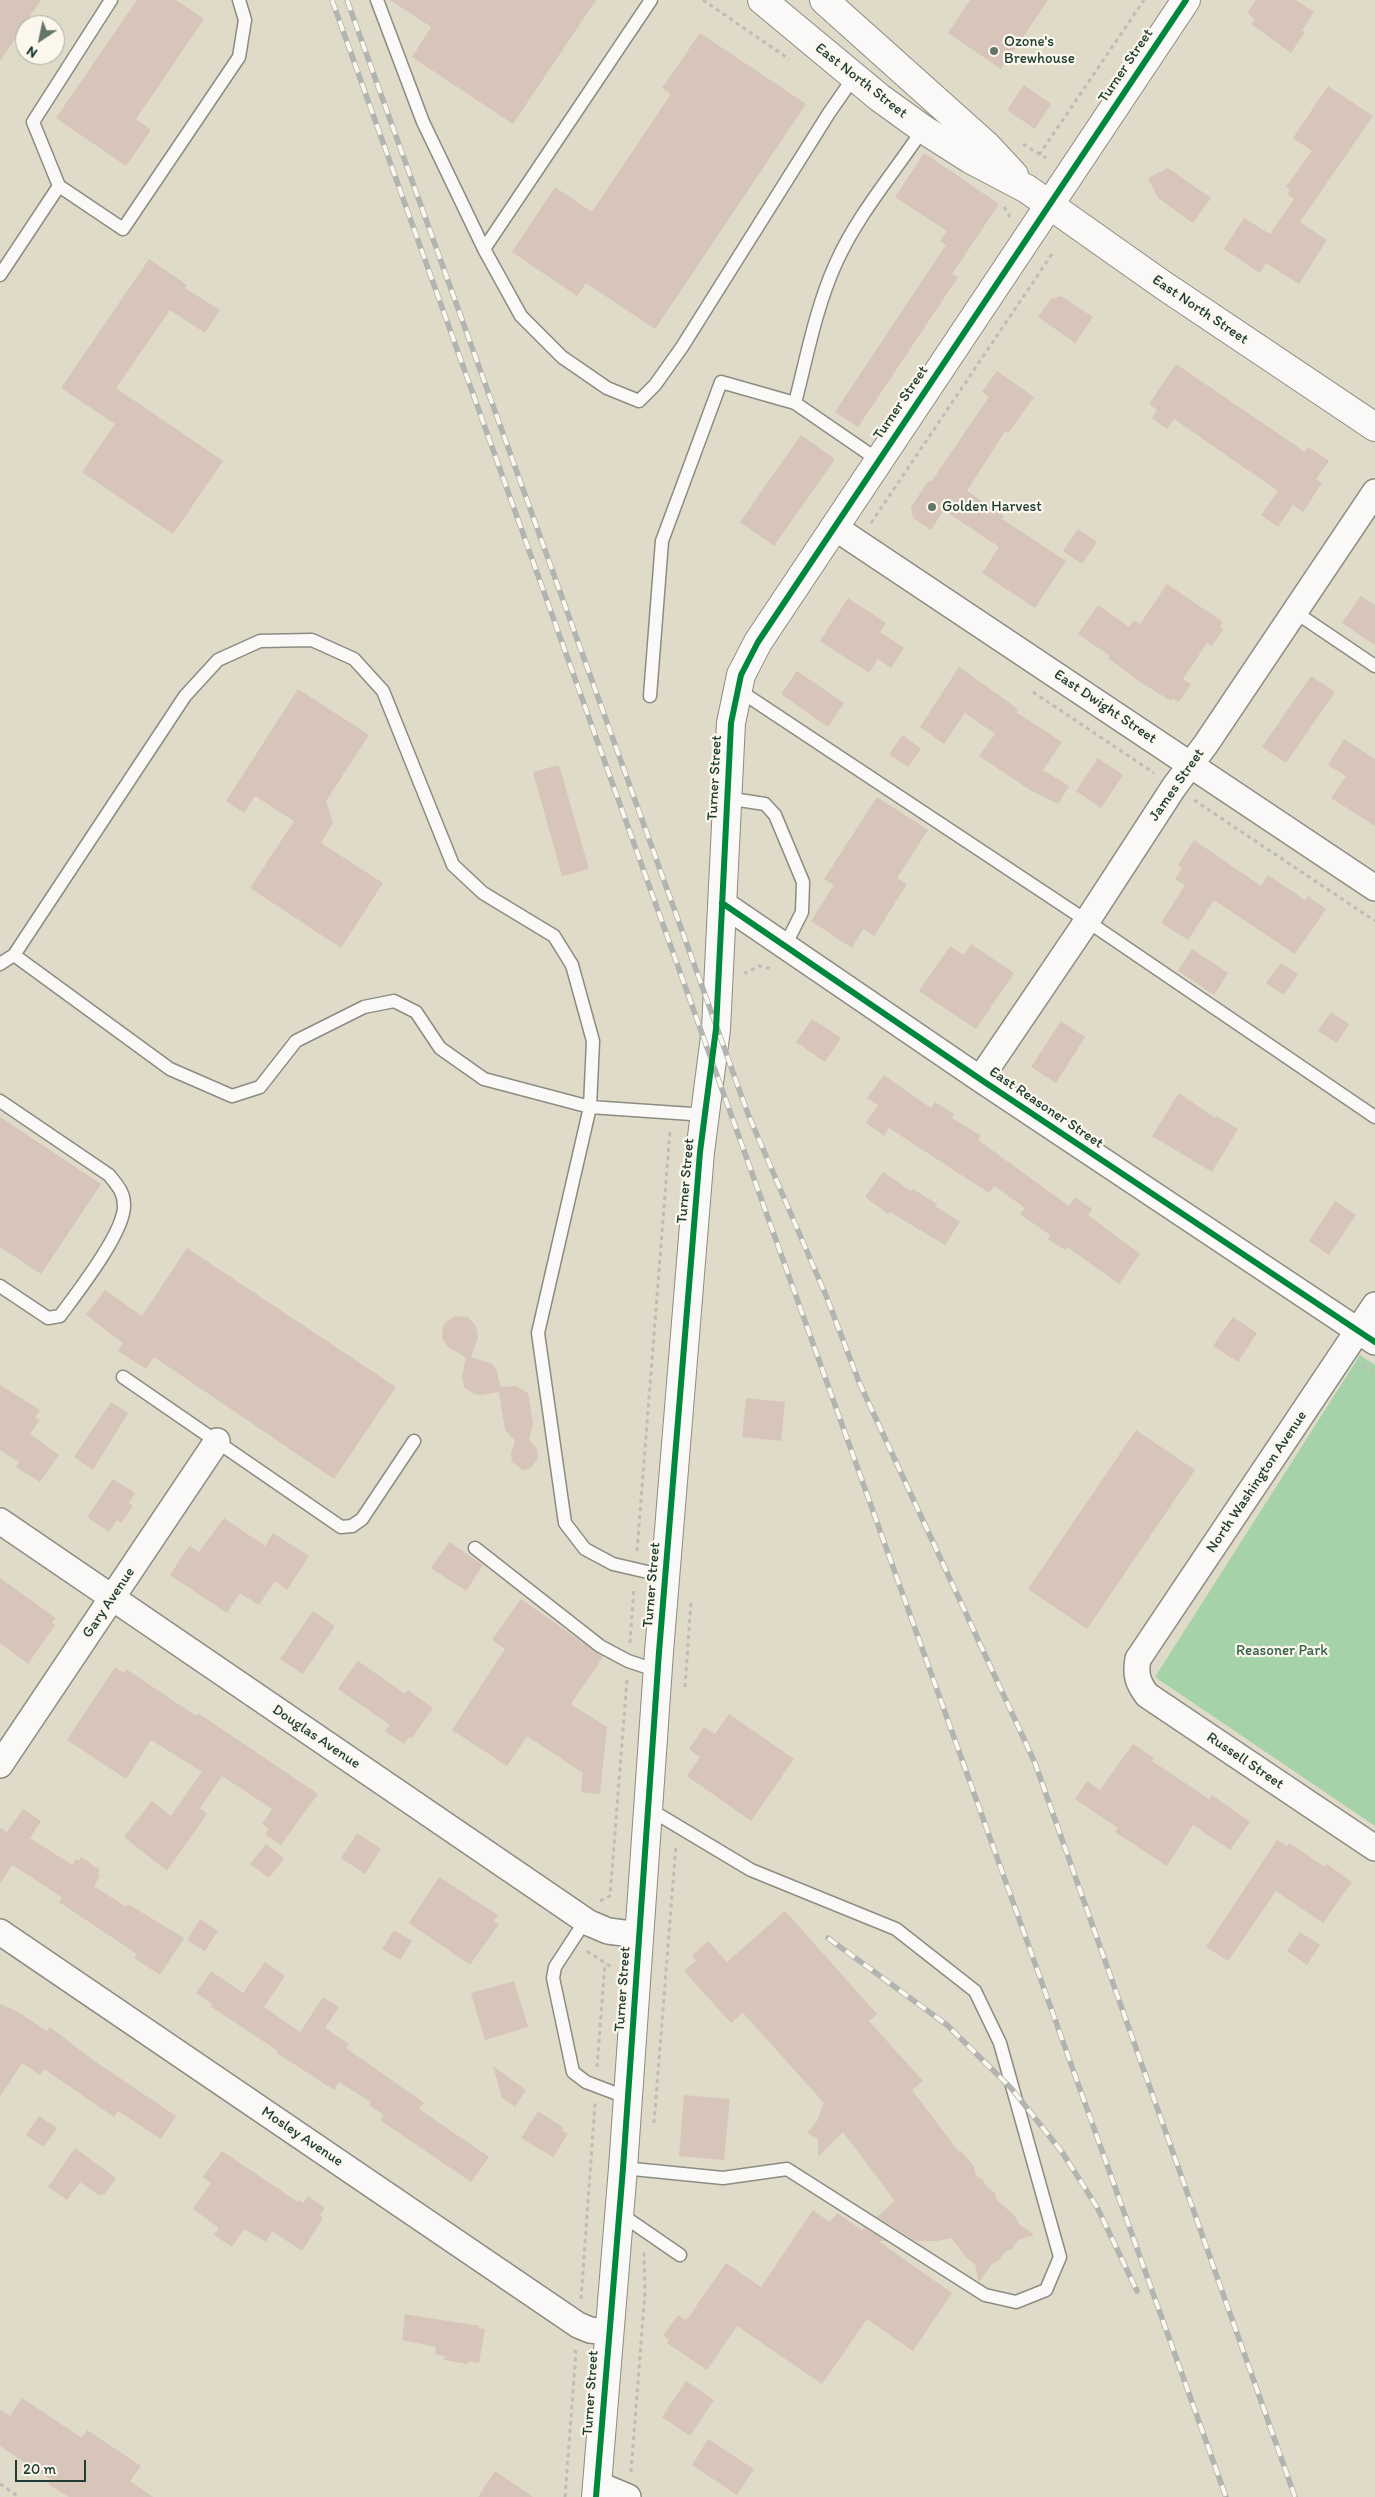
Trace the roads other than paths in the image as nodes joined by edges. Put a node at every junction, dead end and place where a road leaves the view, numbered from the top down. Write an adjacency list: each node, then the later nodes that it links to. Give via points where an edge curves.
1 (111, 0): 12 (lane, via 33,122)
2 (239, 0): 12 (lane, via 245,20 239,57 123,229)
3 (377, 0): 15 (lane, via 423,122)
4 (651, 0): 15 (lane)
5 (750, 0): 9 (street, East North Street)
6 (762, 0): 9 (street)
7 (824, 0): 13 (street, East North Street, via 987,146)
8 (1186, 0): 14 (street, Turner Street)
9 (798, 31): 10 (street, East North Street)
10 (854, 77): 11 (street, East North Street); 15 (lane, via 682,347 655,386 639,401 607,388 562,358 521,316)
11 (923, 129): 13 (street, East North Street); 17 (lane, via 860,218 836,264 811,336)
12 (59, 186): 16 (lane)
13 (1027, 189): 14 (street, East North Street)
14 (1048, 205): 18 (street, East North Street, via 1223,327); 19 (street, Turner Street)
15 (484, 249)
16 (0, 275)
17 (795, 403): 19 (lane); 25 (lane, via 721,382 662,541)
18 (1375, 427)
19 (878, 460): 21 (street, Turner Street)
20 (1375, 492): 22 (street, James Street)
21 (834, 527): 24 (street, Turner Street, via 758,642); 26 (street, East Dwight Street)
22 (1295, 612): 23 (lane); 26 (street, James Street)
23 (1375, 666)
24 (737, 689): 27 (street, Turner Street, via 731,723); 30 (lane)
25 (650, 696)
26 (1190, 764): 28 (street, East Dwight Street); 30 (street, James Street)
27 (726, 798): 29 (street, Turner Street); 31 (lane, via 765,804 776,815 800,874 803,882 802,912)
28 (1375, 888)
29 (722, 903): 31 (street, East Reasoner Street); 37 (street, Turner Street, via 716,1029)
30 (1087, 921): 34 (street, James Street); 38 (lane)
31 (785, 946): 34 (street, East Reasoner Street)
32 (14, 955): 33 (lane); 36 (lane, via 170,1069 232,1096 260,1087 296,1041 364,1007 394,1001 416,1012 440,1048 484,1080); 36 (lane, via 186,696 218,660 260,641 312,640 354,658 383,692 452,865 482,893 554,936 572,965 593,1041)
33 (0, 964)
34 (980, 1079): 41 (street, East Reasoner Street)
35 (0, 1101): 39 (lane, via 109,1175 121,1190 124,1207 116,1231 60,1316 48,1318)
36 (590, 1107): 37 (lane); 47 (lane, via 538,1333 565,1523 585,1549 612,1564)
37 (706, 1115): 47 (street, Turner Street, via 700,1152)
38 (1375, 1117)
39 (0, 1286)
40 (1375, 1305): 41 (street, North Washington Avenue)
41 (1366, 1336): 49 (street, North Washington Avenue)
42 (123, 1377): 43 (lane)
43 (217, 1441): 44 (lane, via 341,1527 352,1526 362,1519); 48 (street, Gary Avenue)
44 (414, 1441)
45 (0, 1521): 48 (street, Douglas Avenue)
46 (475, 1548): 50 (lane, via 600,1646 628,1661)
47 (665, 1576): 50 (street, Turner Street)
48 (113, 1598): 51 (street, Gary Avenue); 54 (street, Douglas Avenue)
49 (1138, 1659): 53 (street, Russell Street, via 1138,1683 1147,1695)
50 (658, 1671): 52 (street, Turner Street)
51 (0, 1765)
52 (649, 1809): 56 (street, Turner Street); 58 (lane, via 751,1870 896,1928 975,1991 1000,2043 1060,2257 1046,2290 1016,2302 985,2296 787,2169 723,2178)
53 (1375, 1848)
54 (591, 1911): 56 (street, Douglas Avenue, via 608,1931); 57 (lane, via 555,1967 553,1978 573,2072 586,2082)
55 (0, 1932): 61 (street, Mosley Avenue, via 578,2325)
56 (638, 1935): 57 (street, Turner Street)
57 (628, 2098): 58 (street, Turner Street)
58 (623, 2168): 59 (street, Turner Street)
59 (619, 2213): 60 (lane); 61 (street, Turner Street)
60 (680, 2255)
61 (608, 2332): 63 (street, Turner Street)
62 (629, 2488): 63 (street)
63 (597, 2491)

